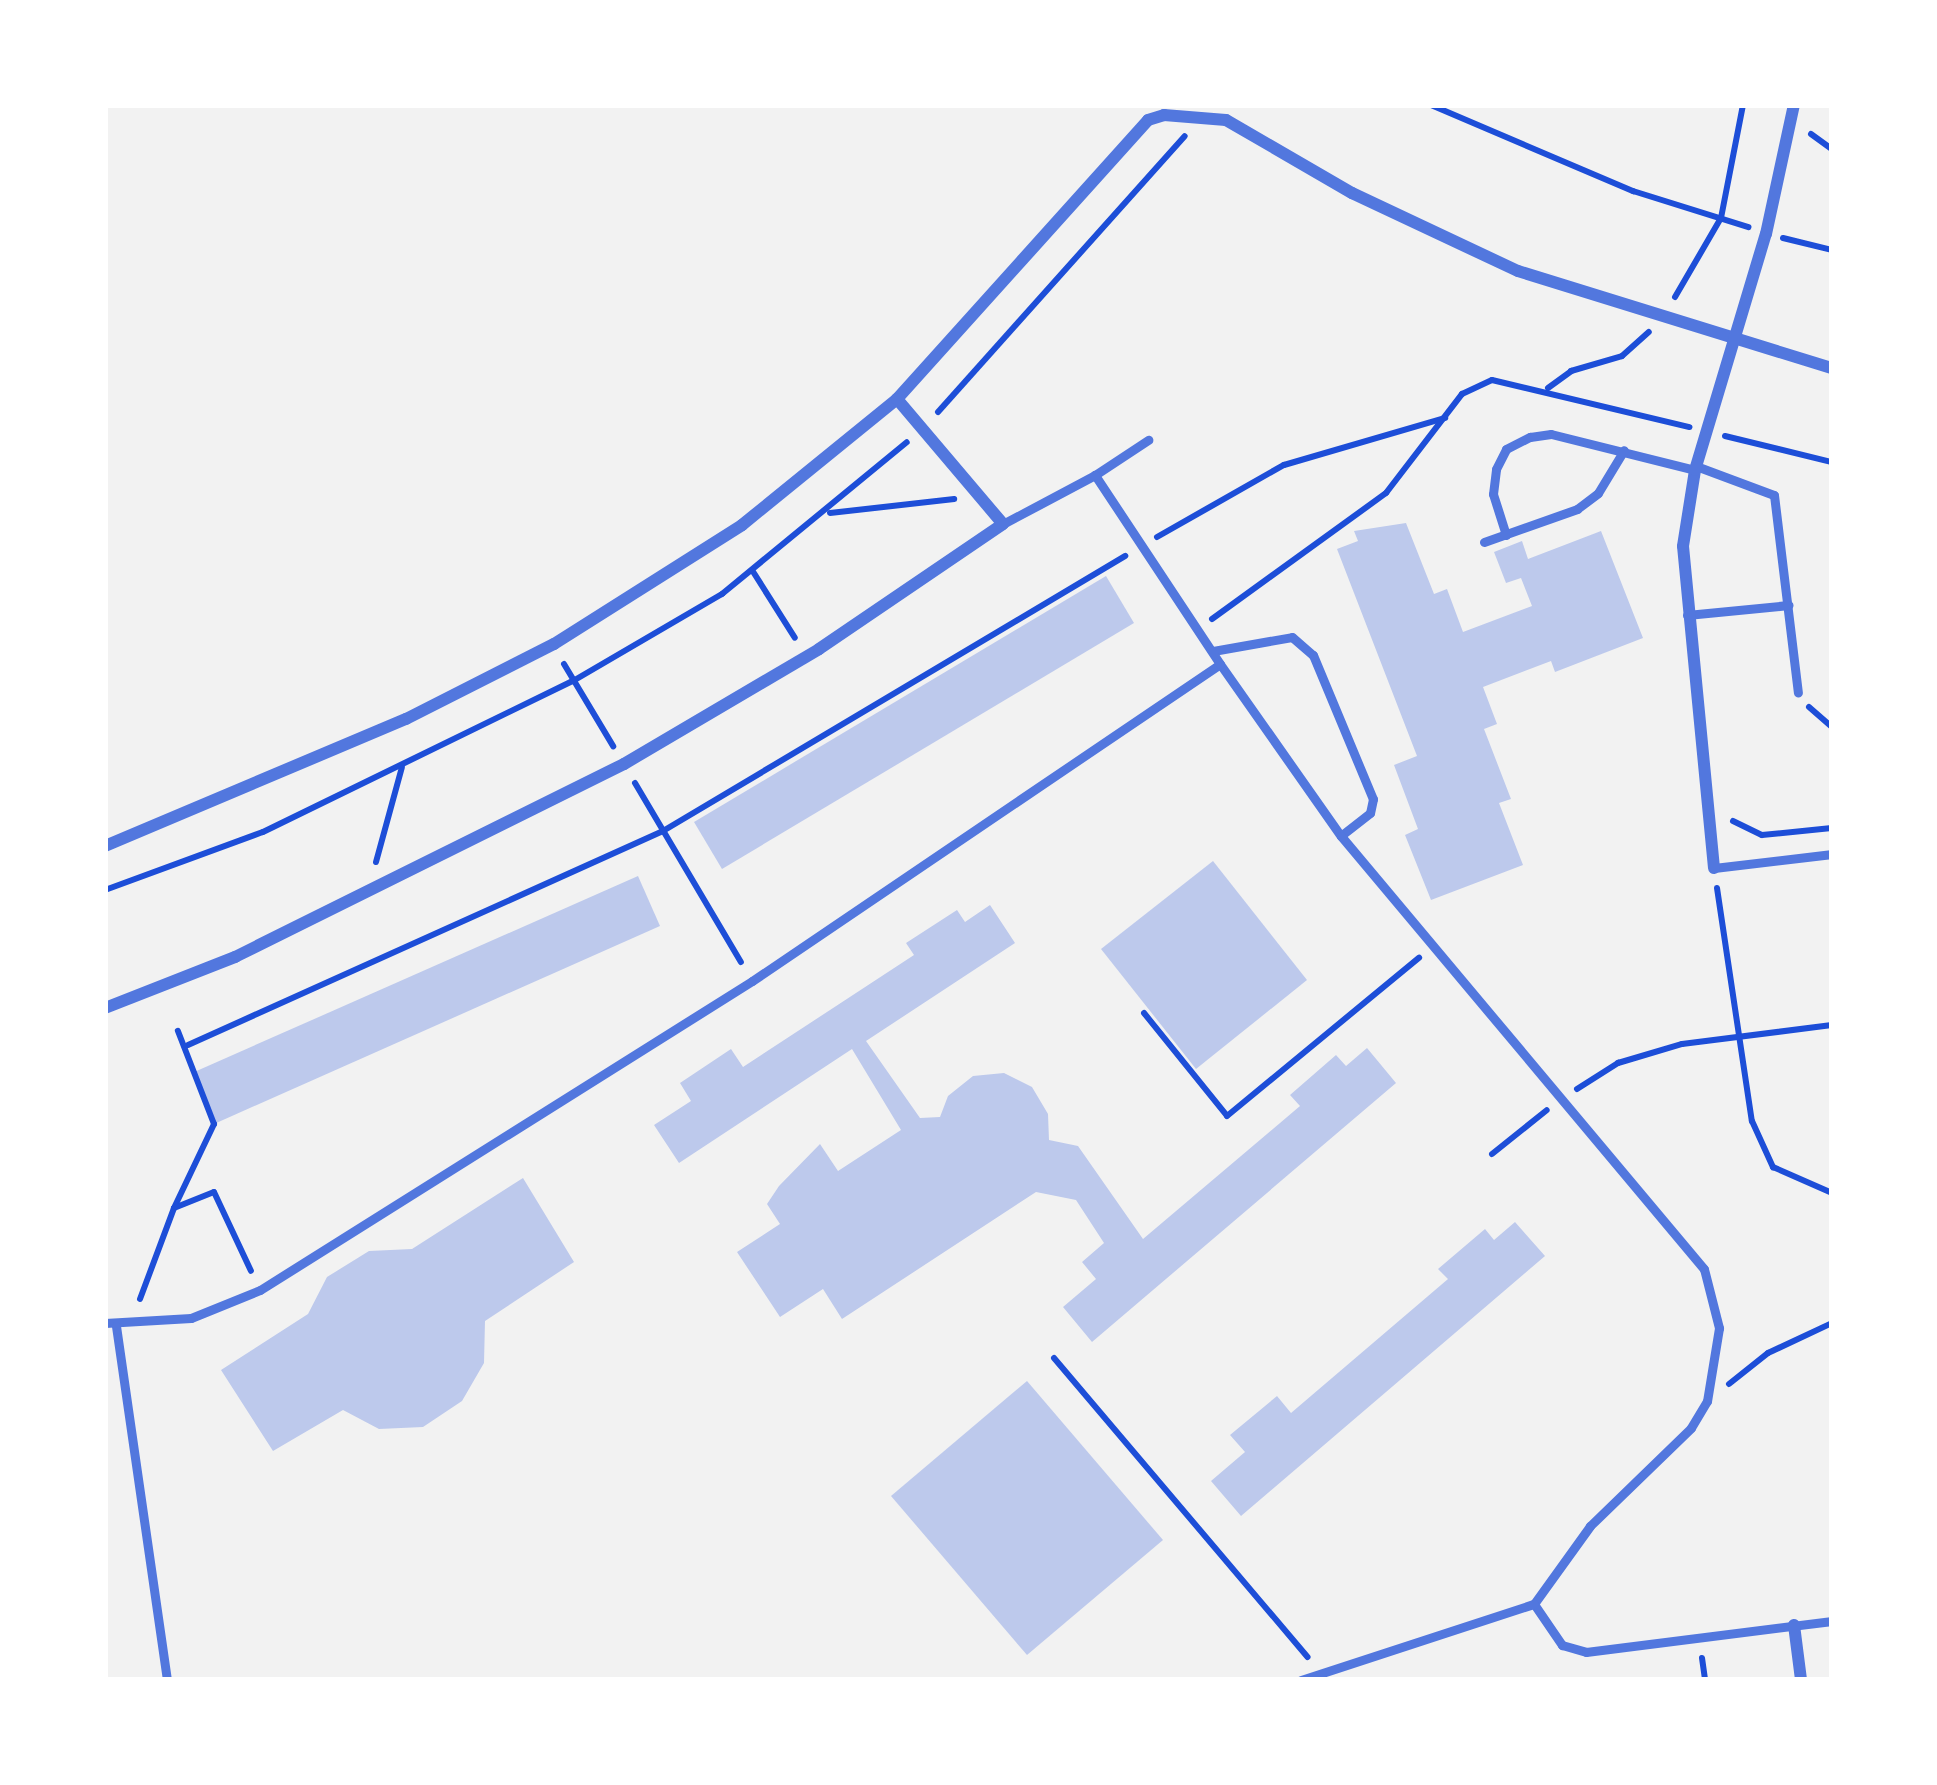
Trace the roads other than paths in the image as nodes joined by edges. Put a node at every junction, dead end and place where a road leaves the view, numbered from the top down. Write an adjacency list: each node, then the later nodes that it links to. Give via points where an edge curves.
1 (1794, 105): 3 (street, via 1766,234)
2 (1182, 109): 3 (street, via 1226,120 1482,255); 5 (street, via 1148,120)
3 (1728, 342): 4 (street); 8 (street)
4 (1832, 368)
5 (897, 399): 10 (street); 19 (street, via 742,525 554,644 406,719)
6 (1148, 440): 9 (lane)
7 (1624, 450): 8 (lane); 11 (lane, via 1598,493 1577,509); 11 (lane, via 1551,434 1506,449 1493,494)
8 (1696, 468): 13 (lane, via 1774,495); 14 (street, via 1683,546)
9 (1095, 475): 10 (lane); 15 (lane)
10 (1003, 524): 22 (street, via 806,656 624,764 368,891)
11 (1506, 535): 12 (lane)
12 (1484, 542)
13 (1789, 605): 14 (lane); 17 (lane)
14 (1684, 615): 21 (street)
15 (1213, 651): 16 (lane); 18 (lane, via 1292,637 1313,655 1372,799 1370,813)
16 (1220, 664): 18 (lane); 23 (lane, via 640,1054 260,1290 191,1318)
17 (1798, 693)
18 (1340, 836): 24 (lane, via 1704,1269 1720,1328 1707,1401 1691,1428 1590,1526)
19 (105, 846)
20 (1832, 854): 21 (lane)
21 (1714, 868)
22 (105, 1008)
23 (110, 1324): 27 (lane)
24 (1534, 1604): 26 (lane, via 1562,1645 1586,1652); 28 (lane)
25 (1832, 1621): 26 (lane)
26 (1794, 1625): 29 (street)
27 (167, 1680)
28 (1301, 1680)
29 (1801, 1680)

